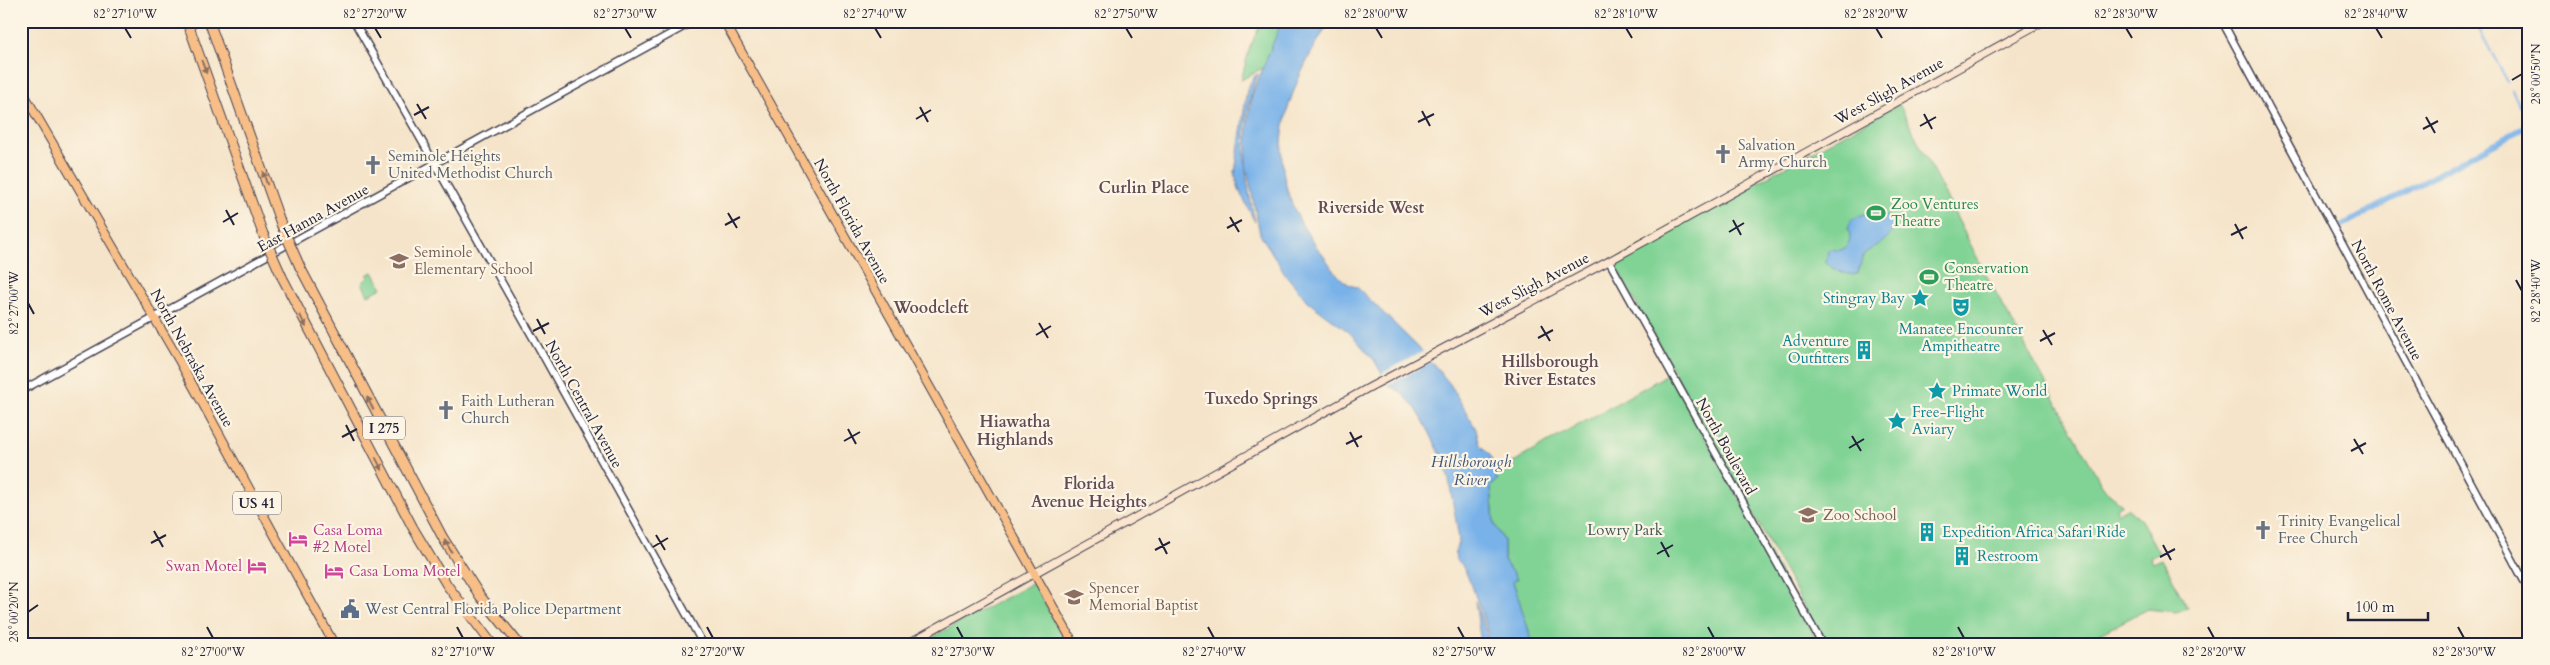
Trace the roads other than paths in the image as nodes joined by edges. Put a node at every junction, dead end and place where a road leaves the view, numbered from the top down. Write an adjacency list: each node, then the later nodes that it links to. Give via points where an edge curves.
1 (186, 21): 15 (highway, I 275, one-way to 15, bridge, via 263,234 282,277 413,528 447,584)
2 (209, 21): 17 (highway, I 275, one-way to 2, bridge, via 480,596 443,538 300,267 281,224)
3 (354, 21): 9 (street, North Central Avenue)
4 (694, 21): 9 (street, East Hanna Avenue)
5 (724, 21): 13 (main road, North Florida Avenue, via 988,494)
6 (2044, 21): 10 (main road, West Sligh Avenue)
7 (2222, 21): 14 (street, North Rome Avenue)
8 (21, 89): 11 (main road, North Nebraska Avenue / US 41)
9 (434, 165): 11 (street, East Hanna Avenue); 18 (street, North Central Avenue)
10 (1609, 261): 13 (main road, West Sligh Avenue, via 1370,387); 21 (street, North Boulevard)
11 (154, 318): 12 (street, East Hanna Avenue); 16 (main road, North Nebraska Avenue / US 41)
12 (21, 391)
13 (1037, 574): 19 (main road, West Sligh Avenue); 20 (main road, North Florida Avenue)
14 (2529, 590)
15 (489, 642)
16 (334, 644)
17 (519, 644)
18 (702, 644)
19 (907, 644)
20 (1074, 644)
21 (1822, 644)

